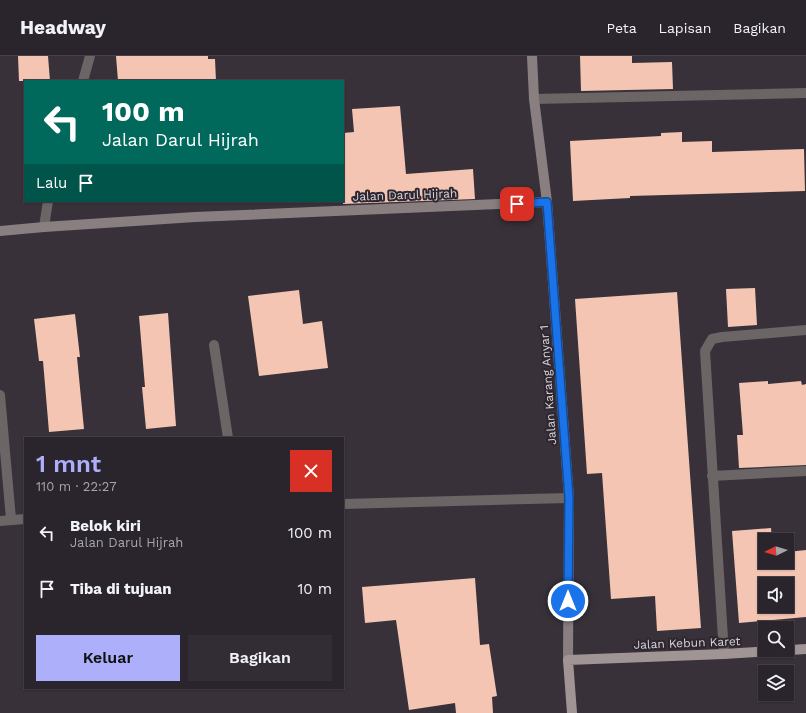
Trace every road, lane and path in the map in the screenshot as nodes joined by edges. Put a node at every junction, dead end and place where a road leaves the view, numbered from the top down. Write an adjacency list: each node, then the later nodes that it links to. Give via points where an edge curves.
1 (90, 56): 3 (street)
2 (532, 56): 5 (main road, Jalan Karang Anyar 1)
3 (83, 80)
4 (806, 94): 5 (street)
5 (534, 99): 7 (main road, Jalan Karang Anyar 1)
6 (48, 202): 8 (street)
7 (547, 202): 8 (main road, Jalan Darul Hijrah, via 194,217); 16 (main road, Jalan Karang Anyar 1)
8 (44, 227): 9 (main road, Jalan Darul Hijrah)
9 (0, 231)
10 (806, 330): 15 (street, via 722,337 712,339 709,343 705,351)
11 (214, 345): 13 (street)
12 (0, 395): 18 (street)
13 (228, 437)
14 (806, 471): 15 (street)
15 (712, 476): 22 (street)
16 (569, 498): 17 (street); 23 (main road, Jalan Karang Anyar 1)
17 (344, 504)
18 (11, 519): 19 (street); 20 (street)
19 (24, 519)
20 (0, 521)
21 (806, 649): 22 (main road, Jalan Kebun Karet)
22 (724, 654): 23 (main road, Jalan Kebun Karet)
23 (568, 660): 24 (main road, Jalan Karang Anyar 1)
24 (572, 713)

